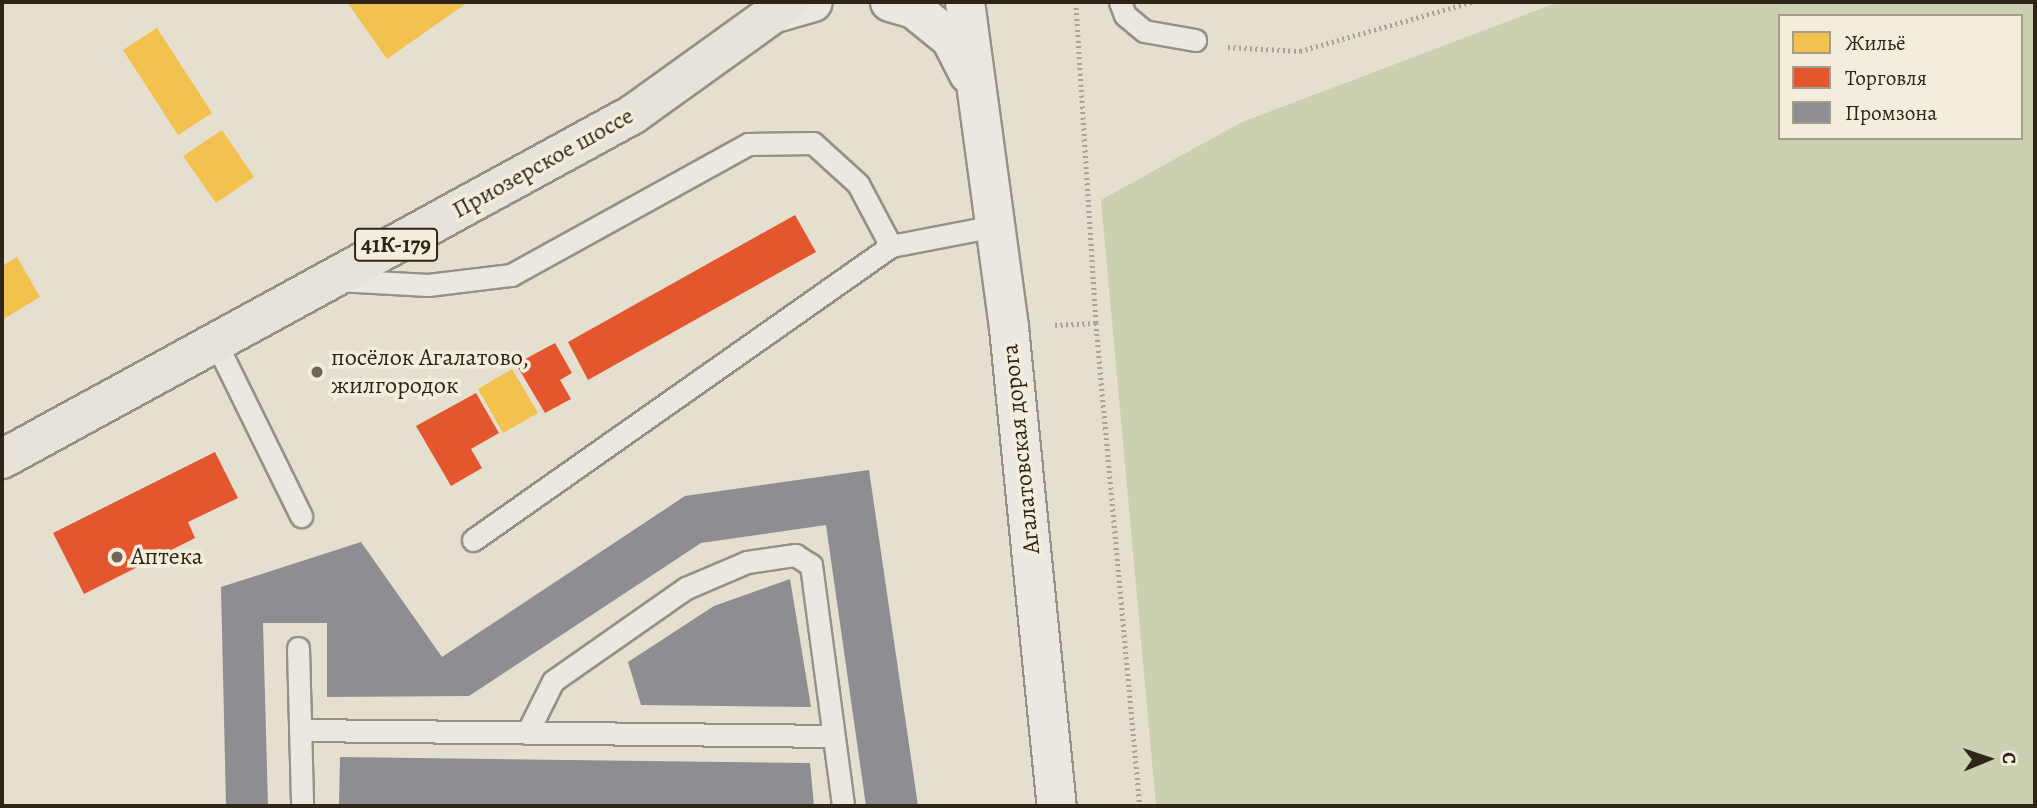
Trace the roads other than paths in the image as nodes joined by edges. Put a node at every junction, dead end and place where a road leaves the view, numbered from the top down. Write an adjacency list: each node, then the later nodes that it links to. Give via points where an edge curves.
1 (890, 2): 6 (main road, via 914,9 951,39)
2 (965, 2): 6 (main road, Агалатовская дорога)
3 (1120, 2): 5 (lane, via 1125,15 1144,31)
4 (794, 5): 9 (main road, Приозерское шоссе / 41К-179, via 632,115)
5 (1195, 40)
6 (978, 92): 7 (main road, Агалатовская дорога)
7 (995, 226): 8 (lane); 20 (main road, Агалатовская дорога)
8 (891, 246): 9 (lane, via 858,184 813,143 748,144 512,275 428,285); 13 (lane)
9 (332, 280): 10 (main road, Приозерское шоссе / 41К-179)
10 (216, 343): 11 (main road, Приозерское шоссе / 41К-179); 12 (lane)
11 (2, 459)
12 (301, 516)
13 (472, 540)
14 (298, 648): 15 (lane)
15 (300, 730): 16 (lane); 18 (lane)
16 (527, 733): 17 (lane); 17 (lane, via 553,681 686,588 747,562 795,555 811,565)
17 (833, 736): 19 (lane)
18 (302, 806)
19 (843, 806)
20 (1057, 806)

